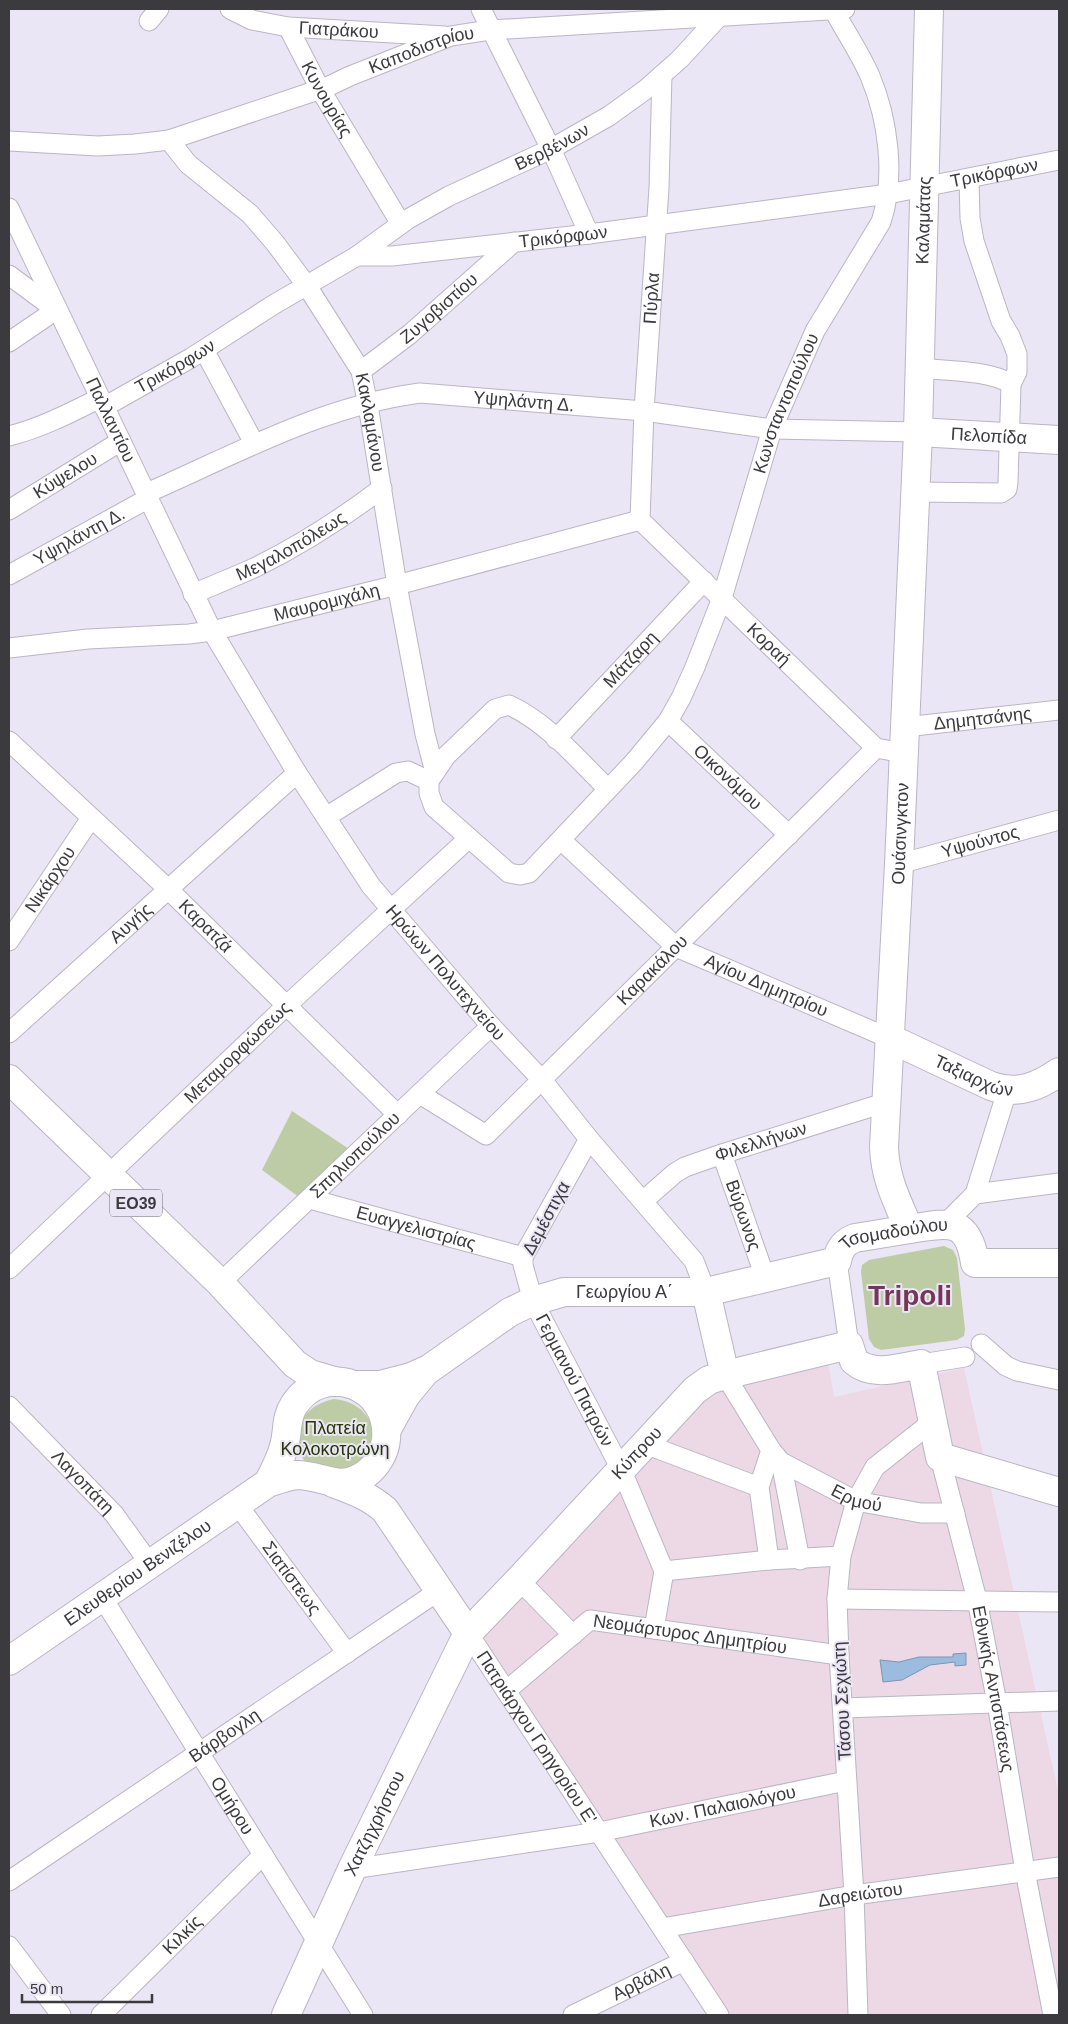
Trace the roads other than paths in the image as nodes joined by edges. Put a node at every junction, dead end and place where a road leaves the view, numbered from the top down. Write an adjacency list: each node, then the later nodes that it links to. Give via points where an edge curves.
1 (230, 9): 8 (street, via 252,20)
2 (481, 9): 9 (street)
3 (833, 9): 4 (street, Καποδιστρίου); 6 (street, Καποδιστρίου); 19 (street, Κωνσταντοπούλου, via 878,97 890,164)
4 (846, 9)
5 (929, 9): 18 (main road, Καλαμάτας)
6 (722, 12): 7 (street, Καποδιστρίου); 11 (street, Βερβένων)
7 (669, 14): 9 (street, Καποδιστρίου)
8 (288, 27): 10 (street, Γιατράκου); 12 (street, Κυνουρίας)
9 (490, 30): 10 (street, Καποδιστρίου); 15 (street)
10 (451, 36): 12 (street, Καποδιστρίου)
11 (662, 75): 15 (street, Βερβένων, via 609,116); 22 (street, Πύρλα)
12 (320, 89): 13 (street, Καποδιστρίου); 21 (street, Κυνουρίας)
13 (169, 140): 14 (street, Καποδιστρίου, via 98,146); 27 (street, Κακλαμάνου, via 188,164 250,214)
14 (9, 141)
15 (551, 149): 21 (street, Βερβένων, via 449,196); 23 (street)
16 (1059, 160): 17 (street, Τρικόρφων)
17 (969, 179): 18 (street, Τρικόρφων); 33 (street, via 974,241 1001,321 1018,354 1017,372)
18 (926, 187): 19 (street, Τρικόρφων); 31 (main road, Καλαμάτας)
19 (888, 194): 22 (street, Τρικόρφων); 37 (street, Κωνσταντοπούλου, via 881,222 814,331)
20 (9, 208): 28 (street, Παλλαντίου)
21 (401, 224): 25 (street, Βερβένων)
22 (657, 225): 23 (street, Τρικόρφων); 36 (street, Πύρλα)
23 (589, 234): 24 (street, Τρικόρφων)
24 (514, 242): 25 (street, Τρικόρφων, via 392,256); 32 (street, Ζυγοβιστίου, via 410,334)
25 (357, 256): 27 (street, Τρικόρφων)
26 (9, 275): 28 (street)
27 (307, 286): 30 (street, Τρικόρφων); 32 (street, Κακλαμάνου)
28 (56, 310): 29 (street); 34 (street, Παλλαντίου)
29 (9, 342)
30 (204, 350): 34 (street, Τρικόρφων, via 156,379); 43 (street)
31 (920, 368): 33 (street, via 989,375); 38 (main road, Καλαμάτας)
32 (361, 371): 35 (street, Κακλαμάνου)
33 (1011, 384): 40 (street)
34 (102, 402): 39 (street, Τρικόρφων); 42 (street, Παλλαντίου)
35 (368, 405): 36 (street, Υψηλάντη Δ., via 396,397 431,393); 43 (street, Υψηλάντη Δ., via 322,416); 44 (street, Κακλαμάνου)
36 (644, 411): 37 (street, Υψηλάντη Δ.); 48 (street, Πύρλα)
37 (772, 429): 38 (street, Υψηλάντη Δ.); 53 (street, Κωνσταντοπούλου)
38 (918, 432): 40 (main road, Πελοπίδα); 45 (main road, Ουάσινγκτον)
39 (9, 436)
40 (1011, 436): 41 (main road, Πελοπίδα); 45 (street, via 1008,482 1001,493)
41 (1059, 440)
42 (121, 441): 46 (street, Παλλαντίου); 47 (street, Κύψελου)
43 (254, 443): 46 (street, Υψηλάντη Δ.)
44 (382, 488): 51 (street, Κακλαμάνου); 52 (street, Μεγαλοπόλεως, via 299,543)
45 (914, 492): 59 (main road, Ουάσινγκτον)
46 (148, 496): 49 (street, Υψηλάντη Δ.); 52 (street, Παλλαντίου)
47 (9, 510)
48 (640, 520): 50 (street, Κοραή); 51 (street, Μαυρομιχάλη)
49 (9, 575)
50 (704, 581): 53 (street, Κοραή); 58 (street, Μάτζαρη)
51 (398, 585): 54 (street, Μαυρομιχάλη); 63 (street, Κακλαμάνου)
52 (194, 594): 54 (street, Παλλαντίου)
53 (722, 598): 57 (street, Κωνσταντοπούλου, via 695,667); 61 (street, Κοραή)
54 (212, 631): 55 (street, Μαυρομιχάλη); 62 (street, Ηρώων Πολυτεχνείου)
55 (9, 648)
56 (1059, 710): 59 (street, Δημητσάνης)
57 (668, 721): 64 (street, Κωνσταντοπούλου); 68 (street, Οικονόμου)
58 (556, 739): 63 (street, via 524,712 509,705 495,709 446,756); 64 (street)
59 (904, 740): 61 (street); 71 (main road, Ουάσινγκτον)
60 (9, 741): 66 (street, Καρατζά)
61 (876, 748): 68 (street, Καρακάλου)
62 (297, 773): 65 (street, Ηρώων Πολυτεχνείου); 72 (street, Αυγής)
63 (432, 776): 65 (street, via 408,771 396,773); 69 (street, via 429,794 434,807)
64 (608, 789): 70 (street)
65 (326, 817): 73 (street, Ηρώων Πολυτεχνείου, via 371,886)
66 (91, 818): 72 (street, Καρατζά); 74 (street, Νικάρχου)
67 (1059, 820): 71 (street, Υψούντος)
68 (789, 835): 75 (street, Καρακάλου)
69 (469, 838): 70 (street, via 509,873 520,875 529,873); 73 (street, Μεταμορφώσεως)
70 (561, 840): 75 (street, Αγίου Δημητρίου)
71 (899, 864): 79 (main road, Ουάσινγκτον)
72 (168, 889): 76 (street, Καρατζά); 78 (street, Αυγής)
73 (391, 909): 76 (street, Μεταμορφώσεως); 77 (street, Ηρώων Πολυτεχνείου)
74 (9, 941)
75 (676, 947): 79 (street, Αγίου Δημητρίου); 82 (street, Καρακάλου)
76 (286, 1006): 86 (street, Καρατζά); 89 (street, Μεταμορφώσεως)
77 (491, 1026): 82 (street, Ηρώων Πολυτεχνείου); 84 (street, Σπηλιοπούλου)
78 (9, 1033)
79 (891, 1039): 83 (main road, Ταξιαρχών); 85 (main road, Ουάσινγκτον)
80 (1059, 1072): 83 (main road, Ταξιαρχών, via 1036,1085)
81 (9, 1079): 89 (main road, ΕΟ39)
82 (542, 1080): 84 (street, Καρακάλου, via 486,1135); 87 (street, Ηρώων Πολυτεχνείου)
83 (1007, 1091): 91 (street)
84 (420, 1094): 86 (street, Σπηλιοπούλου)
85 (887, 1102): 88 (street, Φιλελλήνων); 95 (main road, Ουάσινγκτον, via 884,1164)
86 (398, 1115): 92 (street, Σπηλιοπούλου)
87 (589, 1139): 93 (street, Ηρώων Πολυτεχνείου); 96 (street, Δεμέστιχα)
88 (722, 1154): 93 (street, Φιλελλήνων, via 675,1173); 100 (street, Βύρωνος)
89 (107, 1175): 99 (street, Μεταμορφώσεως); 101 (main road, ΕΟ39)
90 (1059, 1183): 91 (street)
91 (975, 1194): 94 (street)
92 (310, 1199): 96 (street, Ευαγγελιστρίας); 101 (street, Σπηλιοπούλου)
93 (643, 1201): 102 (street, Ηρώων Πολυτεχνείου, via 694,1261)
94 (946, 1223): 95 (main road, Τσομαδούλου); 98 (main road, Τσομαδούλου, via 963,1232 969,1240 975,1263)
95 (909, 1229): 97 (main road, Τσομαδούλου, via 847,1241)
96 (523, 1257): 103 (street, Δεμέστιχα, via 524,1273)
97 (837, 1261): 100 (main road, Γεωργίου Α΄); 105 (street, Τσομαδούλου)
98 (1059, 1263)
99 (9, 1269)
100 (765, 1277): 102 (main road, Γεωργίου Α΄)
101 (220, 1283): 106 (main road, ΕΟ39)
102 (706, 1292): 103 (main road, Γεωργίου Α΄, via 564,1292); 110 (main road)
103 (533, 1301): 109 (main road, Γεωργίου Α΄, via 510,1312); 121 (street, Γερμανού Πατρών)
104 (981, 1344): 111 (street, via 1006,1366)
105 (849, 1345): 108 (main road, Τσομαδούλου, via 854,1361 868,1369 876,1371); 110 (main road, Κύπρου)
106 (284, 1354): 112 (main road, ΕΟ39, via 310,1374); 114 (main road, ΕΟ39, via 294,1384)
107 (965, 1357): 108 (street, Τσομαδούλου)
108 (920, 1364): 115 (main road, Εθνικής Αντιστάσεως)
109 (429, 1369): 112 (main road, Γεωργίου Α΄, via 380,1385); 116 (main road, Γεωργίου Α΄, via 406,1394)
110 (725, 1375): 118 (main road, Κύπρου, via 709,1380 695,1390); 119 (street)
111 (1059, 1380)
112 (346, 1383): 114 (main road, via 320,1384); 116 (main road, via 367,1392 377,1402)
113 (9, 1406): 132 (street, Λαγοπάτη, via 114,1514)
114 (293, 1406): 117 (main road, via 287,1422)
115 (932, 1422): 120 (main road, Εθνικής Αντιστάσεως); 126 (street, Τάσου Σεχιώτη, via 875,1467)
116 (387, 1429): 122 (main road, via 386,1446 378,1462 366,1474 350,1481)
117 (286, 1439): 122 (main road, via 291,1455 301,1469); 123 (main road)
118 (645, 1444): 121 (main road, Κύπρου); 124 (street)
119 (776, 1456): 124 (street); 126 (street, Ερμού); 131 (street)
120 (940, 1458): 125 (main road); 128 (street, Εθνικής Αντιστάσεως)
121 (622, 1470): 133 (street, Γερμανού Πατρών); 134 (main road, Κύπρου)
122 (324, 1481): 123 (main road, via 298,1475); 135 (main road, Πατριάρχου Γρηγορίου Ε', via 366,1496 385,1510)
123 (268, 1483): 127 (main road, Ελευθερίου Βενιζέλου)
124 (758, 1487): 130 (street)
125 (1059, 1492)
126 (856, 1501): 128 (street, Ερμού, via 921,1513); 129 (street, Τάσου Σεχιώτη)
127 (237, 1504): 132 (main road, Ελευθερίου Βενιζέλου); 143 (street, Σιατίστεως)
128 (956, 1513): 138 (street, Εθνικής Αντιστάσεως)
129 (841, 1556): 131 (street); 137 (street, Τάσου Σεχιώτη)
130 (769, 1560): 131 (street); 133 (street)
131 (800, 1560)
132 (150, 1564): 136 (main road, Ελευθερίου Βενιζέλου)
133 (664, 1571): 140 (street)
134 (520, 1580): 141 (main road, Κύπρου); 142 (street)
135 (440, 1590): 141 (main road, Πατριάρχου Γρηγορίου Ε'); 143 (street, Βάρβογλη)
136 (102, 1597): 145 (main road, Ελευθερίου Βενιζέλου); 150 (street, Ομήρου)
137 (837, 1599): 138 (street); 144 (street, Τάσου Σεχιώτη)
138 (977, 1600): 139 (street); 148 (street, Εθνικής Αντιστάσεως)
139 (1059, 1602)
140 (654, 1629): 142 (street, Νεομάρτυρος Δημητρίου, via 590,1620); 144 (street, Νεομάρτυρος Δημητρίου)
141 (468, 1633): 146 (street, Πατριάρχου Γρηγορίου Ε'); 155 (main road, Χατζηχρήστου)
142 (573, 1635): 146 (street, Νεομάρτυρος Δημητρίου)
143 (348, 1653): 150 (street, Βάρβογλη)
144 (839, 1655): 149 (street, Τάσου Σεχιώτη)
145 (9, 1661)
146 (506, 1691): 152 (street, Πατριάρχου Γρηγορίου Ε')
147 (1059, 1701): 148 (street)
148 (997, 1703): 149 (street); 156 (street, Εθνικής Αντιστάσεως)
149 (842, 1708): 151 (street, Τάσου Σεχιώτη)
150 (199, 1753): 153 (street, Ομήρου); 157 (street, Βάρβογλη)
151 (846, 1781): 152 (street, Κων. Παλαιολόγου); 158 (street, Τάσου Σεχιώτη)
152 (599, 1832): 155 (street, Κων. Παλαιολόγου); 159 (street, Πατριάρχου Γρηγορίου Ε')
153 (263, 1854): 160 (street, Ομήρου); 165 (street, Κιλκίς)
154 (1059, 1867): 156 (street, Δαρειώτου)
155 (352, 1869): 160 (main road, Χατζηχρήστου)
156 (1025, 1871): 158 (street, Δαρειώτου); 171 (street, Εθνικής Αντιστάσεως)
157 (9, 1881)
158 (854, 1895): 159 (street, Δαρειώτου); 170 (street, Τάσου Σεχιώτη)
159 (662, 1928): 162 (street, Πατριάρχου Γρηγορίου Ε')
160 (317, 1943): 166 (main road, Χατζηχρήστου); 167 (street, Ομήρου)
161 (9, 1946): 164 (street)
162 (684, 1961): 163 (street, Αρβάλη); 169 (street, Πατριάρχου Γρηγορίου Ε')
163 (610, 2007): 168 (street, Αρβάλη)
164 (61, 2015)
165 (101, 2015)
166 (286, 2015)
167 (363, 2015)
168 (573, 2015)
169 (719, 2015)
170 (858, 2015)
171 (1053, 2015)

